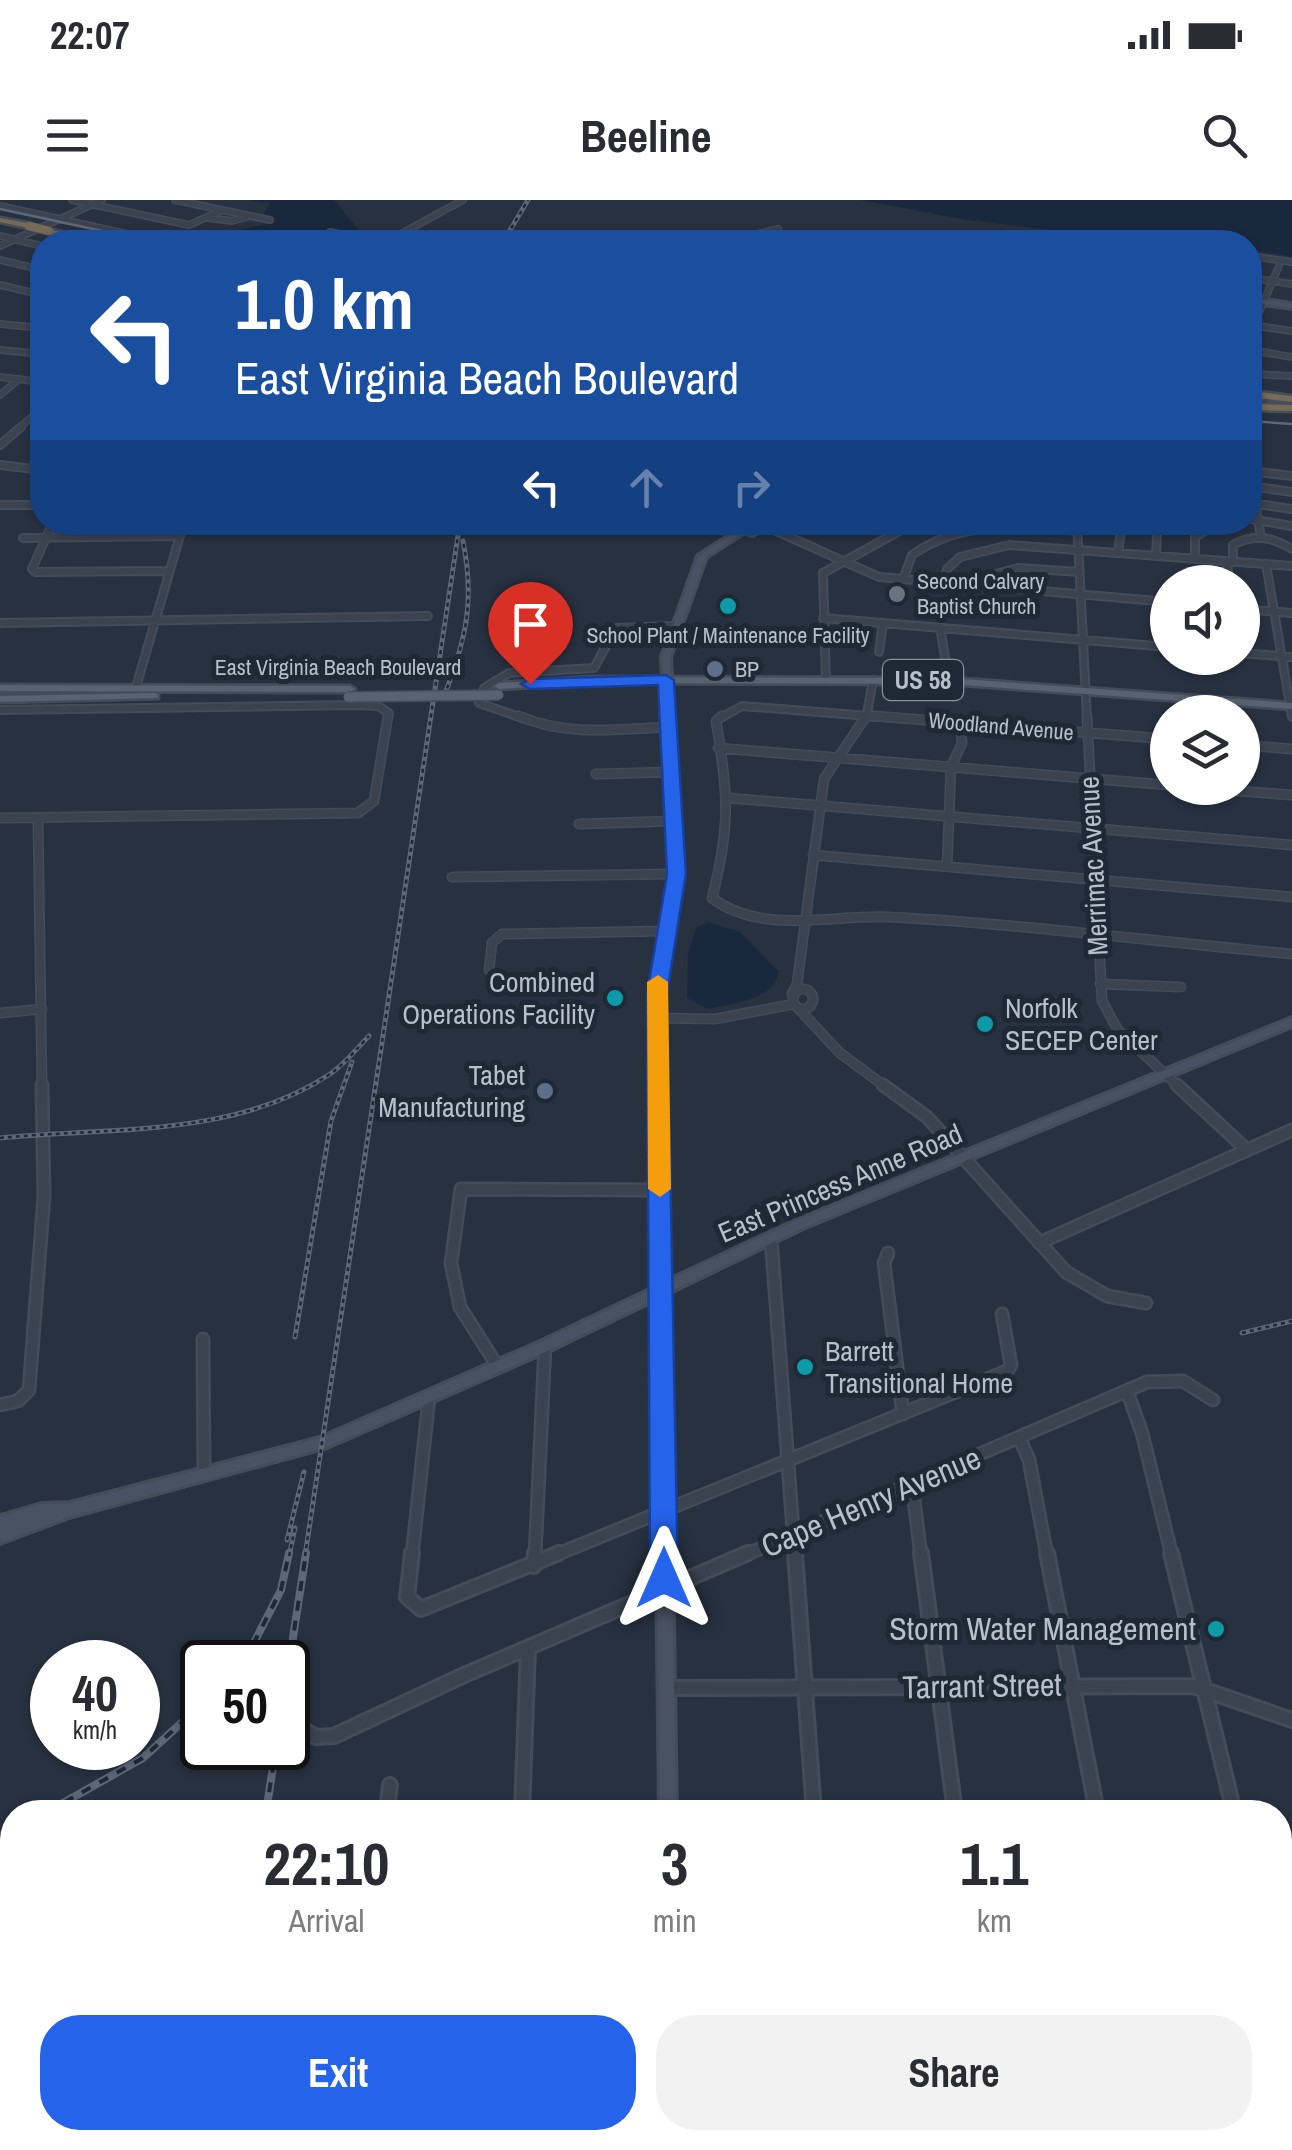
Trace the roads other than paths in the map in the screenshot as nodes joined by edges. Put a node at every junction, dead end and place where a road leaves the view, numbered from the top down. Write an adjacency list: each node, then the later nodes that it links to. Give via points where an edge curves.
1 (72, 200): 5 (street)
2 (102, 200): 5 (street)
3 (175, 200): 7 (street)
4 (463, 200): 18 (street)
5 (92, 204): 9 (street, via 191,225); 10 (street)
6 (0, 206): 10 (street)
7 (223, 210): 8 (street); 9 (street)
8 (249, 216): 9 (street); 11 (street)
9 (206, 218)
10 (60, 220): 15 (street); 17 (street)
11 (270, 220)
12 (0, 223): 16 (highway, bridge); 20 (highway)
13 (778, 228): 19 (street)
14 (30, 230): 20 (street)
15 (31, 230)
16 (45, 230)
17 (108, 230)
18 (407, 230)
19 (770, 230)
20 (17, 235): 21 (street); 22 (highway, bridge); 23 (street); 24 (street)
21 (0, 236)
22 (30, 236)
23 (30, 241)
24 (0, 246)
25 (1262, 258): 27 (street)
26 (0, 260): 29 (street)
27 (1281, 261): 28 (street); 31 (street)
28 (1292, 262)
29 (30, 267)
30 (1262, 280): 31 (street)
31 (1273, 281): 32 (street); 35 (street)
32 (1292, 284)
33 (0, 285): 34 (street)
34 (30, 292)
35 (1264, 302): 36 (street); 37 (main road)
36 (1262, 306)
37 (1292, 306)
38 (0, 324): 40 (street)
39 (1262, 326): 41 (street)
40 (30, 327)
41 (1292, 331)
42 (0, 350): 44 (street)
43 (1262, 352): 45 (street)
44 (30, 353)
45 (1292, 357)
46 (1262, 375): 47 (street)
47 (1292, 376)
48 (0, 377): 49 (street)
49 (19, 379): 50 (street); 51 (street)
50 (30, 380)
51 (0, 395)
52 (1262, 401): 53 (highway)
53 (1292, 404)
54 (30, 419): 55 (street)
55 (0, 445)
56 (0, 465): 57 (street)
57 (30, 466)
58 (1262, 470): 59 (street)
59 (1292, 474)
60 (1262, 488): 61 (street)
61 (1292, 492)
62 (1262, 504): 65 (street)
63 (30, 505): 64 (street)
64 (0, 506)
65 (1292, 508)
66 (1262, 521): 67 (street)
67 (1292, 526)
68 (48, 535): 80 (street)
69 (744, 535): 106 (main road, via 702,564)
70 (785, 535): 87 (street)
71 (891, 535): 87 (street)
72 (949, 535): 93 (street, via 912,555)
73 (1079, 535): 82 (street, Merrimac Avenue)
74 (1118, 535): 83 (street)
75 (1156, 535): 84 (street)
76 (1198, 535): 85 (street)
77 (179, 536): 80 (street); 91 (street)
78 (1260, 537): 81 (street); 86 (street, via 1235,543)
79 (23, 538): 80 (street)
80 (46, 538): 91 (street, via 35,572)
81 (1292, 549)
82 (1080, 550): 83 (street); 92 (street, Merrimac Avenue); 94 (street, via 984,548 954,561)
83 (1118, 553): 84 (street)
84 (1156, 556): 85 (street)
85 (1195, 559): 86 (street)
86 (1230, 561): 88 (street); 89 (street)
87 (840, 562): 93 (street); 102 (street, via 822,576)
88 (1266, 564): 90 (street); 99 (street)
89 (1230, 565)
90 (1292, 566)
91 (168, 571): 103 (street)
92 (1080, 572): 95 (street, via 1011,568 993,578); 96 (street, Merrimac Avenue)
93 (902, 580): 94 (street)
94 (944, 584): 95 (street)
95 (992, 588): 96 (street)
96 (1080, 596): 97 (street); 108 (street, Merrimac Avenue)
97 (1150, 601)
98 (1260, 610): 99 (street)
99 (1274, 611): 100 (street); 112 (street)
100 (1292, 613)
101 (428, 616): 103 (street)
102 (824, 618): 105 (street); 116 (street)
103 (158, 620): 104 (street); 118 (street)
104 (0, 623)
105 (882, 623): 107 (street); 110 (street)
106 (676, 626): 117 (main road); 130 (street, via 616,628 600,662 588,670 495,675 479,703 553,727)
107 (940, 628): 108 (street); 115 (street)
108 (1082, 640): 109 (street); 120 (street, Merrimac Avenue)
109 (1150, 646)
110 (879, 652)
111 (1260, 654): 112 (street)
112 (1281, 656): 113 (street); 126 (street)
113 (1292, 657)
114 (873, 680): 115 (main road, East Virginia Beach Boulevard / US 58); 116 (main road, East Virginia Beach Boulevard / US 58); 128 (street)
115 (950, 680): 120 (main road, East Virginia Beach Boulevard / US 58)
116 (826, 681): 117 (main road, East Virginia Beach Boulevard / US 58)
117 (666, 684): 121 (main road, East Virginia Beach Boulevard / US 58, bridge); 130 (main road)
118 (136, 687): 119 (main road, East Virginia Beach Boulevard / US 58); 121 (main road, East Virginia Beach Boulevard / US 58); 122 (main road); 124 (main road)
119 (0, 688)
120 (1083, 690): 126 (main road, East Virginia Beach Boulevard / US 58); 131 (street, Merrimac Avenue)
121 (349, 693): 122 (main road, East Virginia Beach Boulevard / US 58)
122 (151, 696): 125 (main road, East Virginia Beach Boulevard / US 58)
123 (0, 698): 124 (main road, East Virginia Beach Boulevard / US 58)
124 (54, 698): 125 (main road, East Virginia Beach Boulevard / US 58)
125 (118, 702): 127 (street, East Virginia Beach Boulevard); 148 (street, East Virginia Beach Boulevard, via 369,701 388,713 372,805 351,815)
126 (1291, 709)
127 (0, 710)
128 (868, 714): 129 (street, Woodland Avenue); 134 (street, Woodland Avenue, via 742,706 716,721); 136 (street)
129 (960, 722): 131 (street, Woodland Avenue); 137 (street, via 962,743)
130 (670, 727): 138 (main road)
131 (1085, 733): 132 (street, Woodland Avenue); 140 (street, Merrimac Avenue)
132 (1150, 738)
133 (1260, 747): 135 (street)
134 (718, 748): 136 (street); 144 (street)
135 (1292, 750)
136 (837, 757): 137 (street); 145 (street)
137 (951, 767): 140 (street); 146 (street)
138 (672, 772): 139 (street); 149 (main road)
139 (596, 774)
140 (1088, 778): 141 (street); 151 (street, Merrimac Avenue)
141 (1150, 783)
142 (1260, 793): 143 (street)
143 (1292, 795)
144 (728, 798): 145 (street); 159 (street, via 726,843 711,892 716,903)
145 (819, 805): 146 (street); 153 (street)
146 (949, 816): 151 (street); 154 (street)
147 (0, 818): 148 (street)
148 (38, 818): 170 (street)
149 (675, 821): 150 (street); 155 (main road)
150 (579, 824)
151 (1090, 828): 152 (street); 157 (street, Merrimac Avenue)
152 (1292, 844)
153 (814, 855): 154 (street); 159 (street)
154 (947, 866): 157 (street)
155 (677, 874): 156 (street); 160 (main road)
156 (452, 878)
157 (1094, 879): 158 (street); 161 (street, Merrimac Avenue)
158 (1292, 897)
159 (805, 920): 161 (street, via 850,924 885,916); 164 (street)
160 (666, 931): 163 (street, via 502,934 492,942); 172 (main road)
161 (1096, 936): 162 (street); 165 (street, Merrimac Avenue)
162 (1292, 954)
163 (489, 970)
164 (798, 974): 167 (street); 168 (street)
165 (1100, 984): 166 (street); 175 (street, Merrimac Avenue, via 1110,1021)
166 (1181, 987)
167 (809, 992): 168 (street); 169 (street)
168 (793, 1000): 169 (street); 172 (street, via 715,1019); 174 (street)
169 (814, 1004): 174 (street)
170 (42, 1009): 171 (street); 192 (street, via 44,1196 29,1390)
171 (0, 1013)
172 (657, 1018): 179 (main road)
173 (1292, 1022): 175 (main road, East Princess Anne Road)
174 (816, 1024): 178 (street, via 852,1063 917,1107)
175 (1164, 1074): 177 (street, Merrimac Avenue); 178 (main road, East Princess Anne Road)
176 (1292, 1130): 177 (street)
177 (1247, 1150): 181 (street)
178 (964, 1157): 180 (main road, East Princess Anne Road); 181 (street)
179 (660, 1190): 183 (main road); 188 (street, via 462,1188 451,1263 460,1307)
180 (771, 1238): 183 (main road, East Princess Anne Road); 195 (street)
181 (1039, 1243): 184 (street, via 1091,1288)
182 (888, 1253): 193 (street)
183 (661, 1290): 187 (main road, East Princess Anne Road); 199 (main road)
184 (1146, 1303)
185 (1002, 1314): 193 (street, via 1009,1369)
186 (203, 1339): 196 (street)
187 (545, 1346): 188 (main road, East Princess Anne Road); 203 (street)
188 (498, 1367): 190 (main road, East Princess Anne Road)
189 (1127, 1391): 191 (street, Cape Henry Avenue, via 1174,1378); 194 (street, Cape Henry Avenue); 211 (street)
190 (429, 1398): 196 (main road, East Princess Anne Road, via 322,1444); 205 (street)
191 (1213, 1400)
192 (0, 1405)
193 (903, 1414): 195 (street)
194 (1020, 1439): 197 (street, Cape Henry Avenue); 207 (street)
195 (788, 1461): 199 (street); 202 (street)
196 (204, 1475): 198 (main road, East Princess Anne Road)
197 (912, 1484): 202 (street, Cape Henry Avenue); 208 (street)
198 (70, 1510): 200 (main road, East Princess Anne Road); 201 (main road, East Princess Anne Road)
199 (664, 1511): 203 (street); 204 (main road)
200 (0, 1523)
201 (0, 1536)
202 (792, 1536): 204 (street, Cape Henry Avenue); 210 (street)
203 (534, 1566): 205 (street, via 428,1609)
204 (665, 1590): 206 (street, Cape Henry Avenue); 209 (main road)
205 (410, 1603)
206 (528, 1650): 213 (street, Cape Henry Avenue, via 334,1736); 216 (street)
207 (1072, 1685): 208 (street, Tarrant Street); 211 (street, Tarrant Street); 220 (street)
208 (938, 1687): 210 (street, Tarrant Street); 219 (street)
209 (666, 1688): 210 (street, Tarrant Street); 217 (main road)
210 (805, 1688): 218 (street)
211 (1204, 1688): 212 (street, Tarrant Street); 221 (street)
212 (1292, 1720)
213 (310, 1733)
214 (390, 1785): 215 (street)
215 (388, 1800)
216 (522, 1800)
217 (668, 1800)
218 (813, 1800)
219 (953, 1800)
220 (1095, 1800)
221 (1231, 1800)

